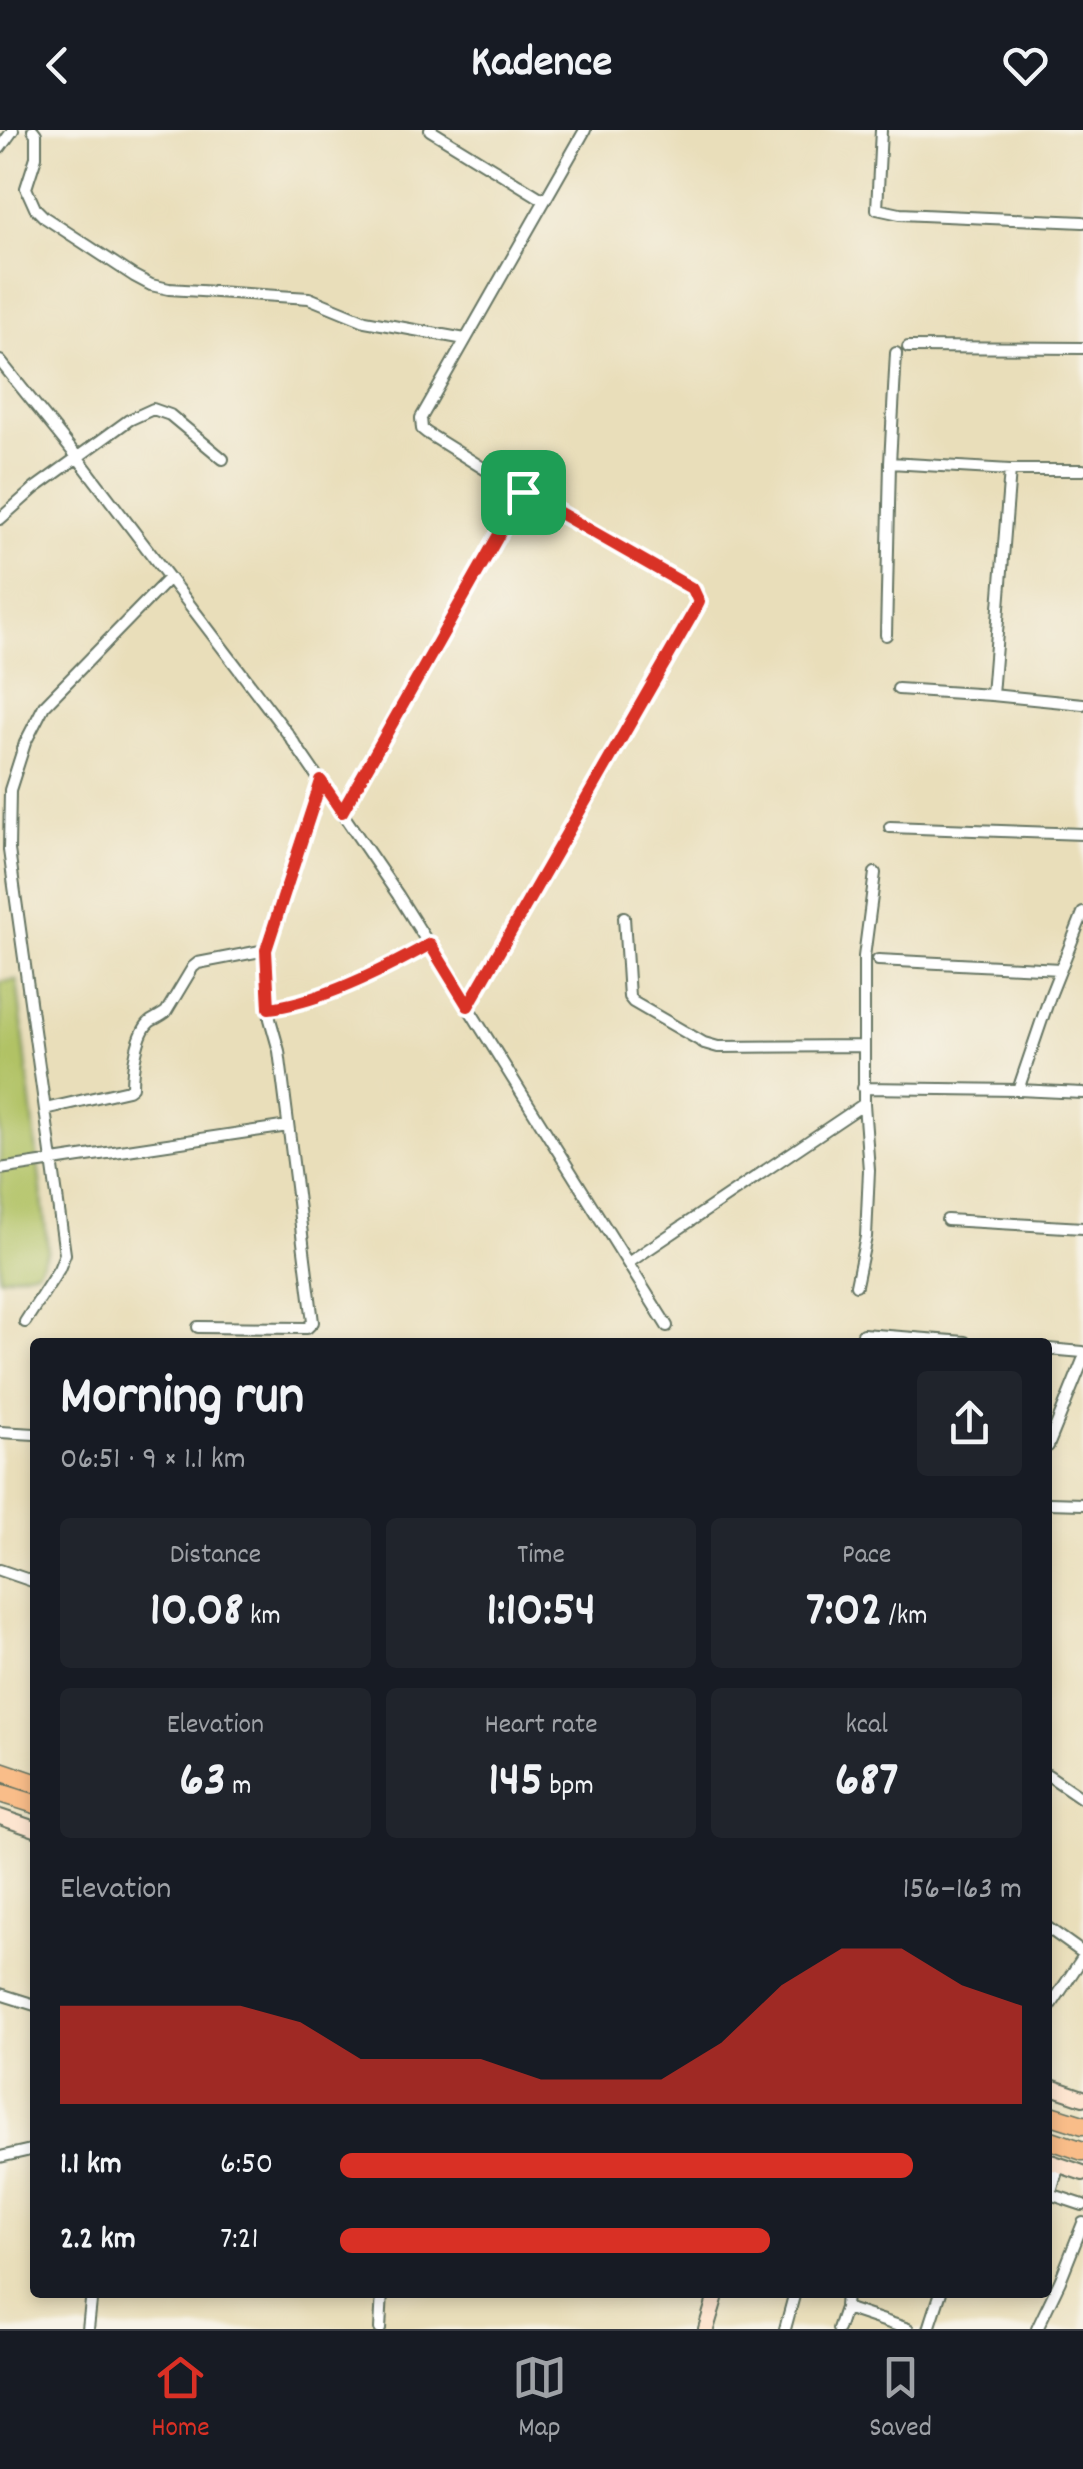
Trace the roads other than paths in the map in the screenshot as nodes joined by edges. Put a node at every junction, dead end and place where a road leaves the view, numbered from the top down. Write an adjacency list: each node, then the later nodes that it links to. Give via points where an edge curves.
1 (12, 130): 6 (street)
2 (33, 130): 9 (street, via 36,157 26,188 34,208 152,285 309,298 364,321)
3 (430, 130): 7 (street)
4 (585, 130): 7 (street)
5 (881, 130): 8 (street, via 877,209)
6 (0, 148)
7 (544, 200): 9 (street)
8 (1083, 222)
9 (465, 339): 19 (street, via 421,418 422,429)
10 (908, 347): 11 (street)
11 (1083, 348)
12 (896, 353): 16 (street)
13 (0, 361): 14 (street)
14 (78, 458): 15 (street, via 152,408); 20 (street); 21 (street)
15 (224, 458)
16 (890, 463): 17 (street); 22 (street)
17 (1010, 470): 18 (street); 24 (street)
18 (1083, 470)
19 (523, 492): 27 (street); 37 (street, via 693,589 699,602)
20 (0, 519)
21 (170, 578): 26 (street); 44 (street, via 44,706 10,790 9,850)
22 (886, 635)
23 (898, 689): 24 (street)
24 (992, 695): 25 (street)
25 (1083, 704)
26 (321, 781): 27 (street); 34 (street)
27 (342, 812): 33 (street)
28 (890, 827): 29 (street)
29 (1083, 834)
30 (875, 873): 39 (street, via 864,957)
31 (1083, 914): 36 (street)
32 (624, 917): 39 (street, via 629,996 704,1043)
33 (430, 944): 37 (street); 38 (street, via 390,967 294,1005)
34 (266, 950): 38 (street); 44 (street, via 194,967 166,1012 143,1030 132,1087)
35 (878, 960): 36 (street)
36 (1061, 969): 41 (street)
37 (468, 1006): 50 (street)
38 (269, 1008): 45 (street)
39 (863, 1046): 40 (street)
40 (864, 1088): 41 (street); 43 (street)
41 (1018, 1090): 42 (street)
42 (1083, 1093)
43 (864, 1104): 50 (street); 51 (street, via 869,1170)
44 (45, 1110): 46 (street)
45 (288, 1126): 46 (street); 54 (street, via 311,1326)
46 (52, 1161): 47 (street); 52 (street, via 65,1254)
47 (0, 1168)
48 (947, 1220): 49 (street)
49 (1083, 1228)
50 (628, 1263): 53 (street)
51 (856, 1285)
52 (25, 1322)
53 (667, 1326)
54 (198, 1327)
55 (863, 1334): 56 (street)
56 (914, 1338)
57 (1052, 1350): 58 (street)
58 (1083, 1356): 61 (street)
59 (0, 1432): 60 (street)
60 (30, 1434)
61 (1052, 1436)
62 (1052, 1503): 63 (street)
63 (1083, 1504)
64 (0, 1570): 65 (street)
65 (30, 1580)
66 (0, 1771): 68 (highway)
67 (1052, 1778): 70 (street)
68 (30, 1780)
69 (0, 1793): 71 (highway)
70 (1083, 1799)
71 (30, 1802)
72 (0, 1817): 73 (main road)
73 (30, 1826)
74 (1052, 1931): 75 (street)
75 (1083, 1955): 78 (street)
76 (0, 1994): 77 (street)
77 (30, 2003)
78 (1052, 2004)
79 (1052, 2087): 80 (main road)
80 (1083, 2098)
81 (1052, 2115): 82 (highway)
82 (1083, 2125)
83 (1052, 2140): 85 (highway)
84 (30, 2150): 86 (street)
85 (1083, 2151)
86 (0, 2157)
87 (1054, 2163): 88 (main road)
88 (1083, 2173)
89 (1052, 2195): 90 (street)
90 (1083, 2205)
91 (1083, 2223): 99 (street)
92 (91, 2298): 100 (street)
93 (382, 2298): 101 (street)
94 (715, 2298): 102 (main road)
95 (793, 2298): 103 (street)
96 (846, 2298): 98 (street)
97 (940, 2298): 106 (street)
98 (846, 2308): 104 (street); 105 (street)
99 (1040, 2328)
100 (88, 2329)
101 (380, 2329)
102 (706, 2329)
103 (785, 2329)
104 (838, 2329)
105 (908, 2329)
106 (929, 2329)

